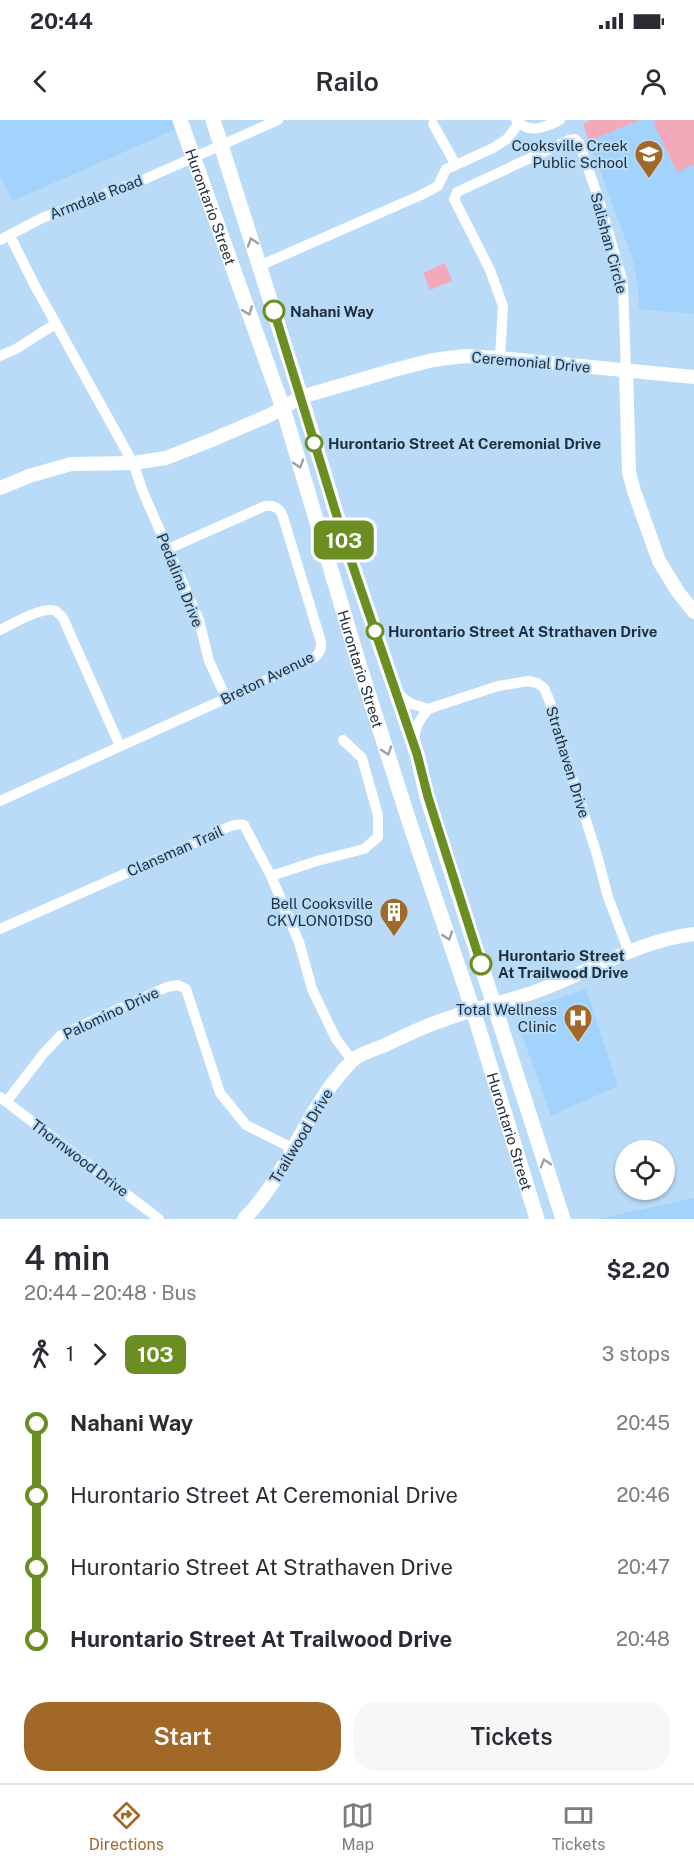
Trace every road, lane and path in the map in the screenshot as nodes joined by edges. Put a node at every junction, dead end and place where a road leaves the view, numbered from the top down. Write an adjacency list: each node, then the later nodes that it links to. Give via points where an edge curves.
1 (180, 120): 8 (main road, Hurontario Street)
2 (213, 120): 7 (main road, Hurontario Street)
3 (278, 120): 7 (street, Armdale Road)
4 (560, 120): 5 (street, via 532,129)
5 (520, 123): 9 (street, via 507,139)
6 (433, 124): 9 (street)
7 (221, 144): 8 (street, Armdale Road); 11 (main road, Hurontario Street, one-way to 7)
8 (193, 157): 10 (street, Armdale Road, via 36,221); 18 (main road, Hurontario Street, one-way to 18)
9 (456, 165): 11 (street, via 446,169 438,186 421,195)
10 (5, 238): 12 (street, Pedalina Drive)
11 (260, 266): 17 (main road, Hurontario Street)
12 (55, 324): 13 (street); 19 (street, Pedalina Drive)
13 (0, 356)
14 (500, 358): 15 (street, Ceremonial Drive); 15 (street, Salishan Circle, via 503,306 454,195 575,139 600,203 623,283); 17 (street, Ceremonial Drive, via 433,360)
15 (626, 371): 16 (street, Ceremonial Drive); 22 (street, via 634,491 659,561)
16 (694, 377)
17 (301, 398): 18 (street, Ceremonial Drive); 24 (main road, Hurontario Street)
18 (283, 408): 19 (street, via 185,451); 36 (main road, Hurontario Street, one-way to 36, via 358,661)
19 (133, 463): 20 (street, via 71,464); 21 (street, Pedalina Drive)
20 (0, 488)
21 (168, 549): 25 (street, Pedalina Drive, via 199,620 209,661); 25 (street, Breton Avenue, via 265,506 275,507 282,514 321,650 314,658)
22 (694, 612)
23 (0, 630): 28 (street, via 38,612 57,612)
24 (394, 688): 26 (street, via 412,704); 29 (main road, Hurontario Street)
25 (226, 698): 28 (street, Breton Avenue)
26 (428, 709): 29 (street, via 414,736); 34 (street, Strathaven Drive, via 498,686 528,681 544,688 608,897)
27 (343, 740): 31 (street, via 362,758 378,815 378,837 364,849)
28 (120, 746): 30 (street, Breton Avenue)
29 (417, 754): 35 (main road, Hurontario Street)
30 (0, 801)
31 (271, 876): 32 (street, Clansman Trail, via 244,825 236,824); 37 (street, Clansman Trail, via 299,942 312,989 336,1040)
32 (0, 929)
33 (694, 934): 34 (street, Trailwood Drive, via 673,936)
34 (629, 952): 35 (street, Trailwood Drive, via 571,978)
35 (494, 1005): 36 (street, Trailwood Drive); 43 (main road, Hurontario Street, one-way to 35)
36 (473, 1011): 37 (street, Trailwood Drive, via 444,1019); 42 (main road, Hurontario Street)
37 (352, 1060): 39 (street, Trailwood Drive)
38 (3, 1100): 39 (street, Palomino Drive, via 61,1035 178,985 186,989 220,1093 246,1125); 40 (street, Thornwood Drive)
39 (292, 1148): 41 (street, Trailwood Drive, via 272,1183)
40 (159, 1219)
41 (244, 1219)
42 (537, 1219)
43 (563, 1219)

